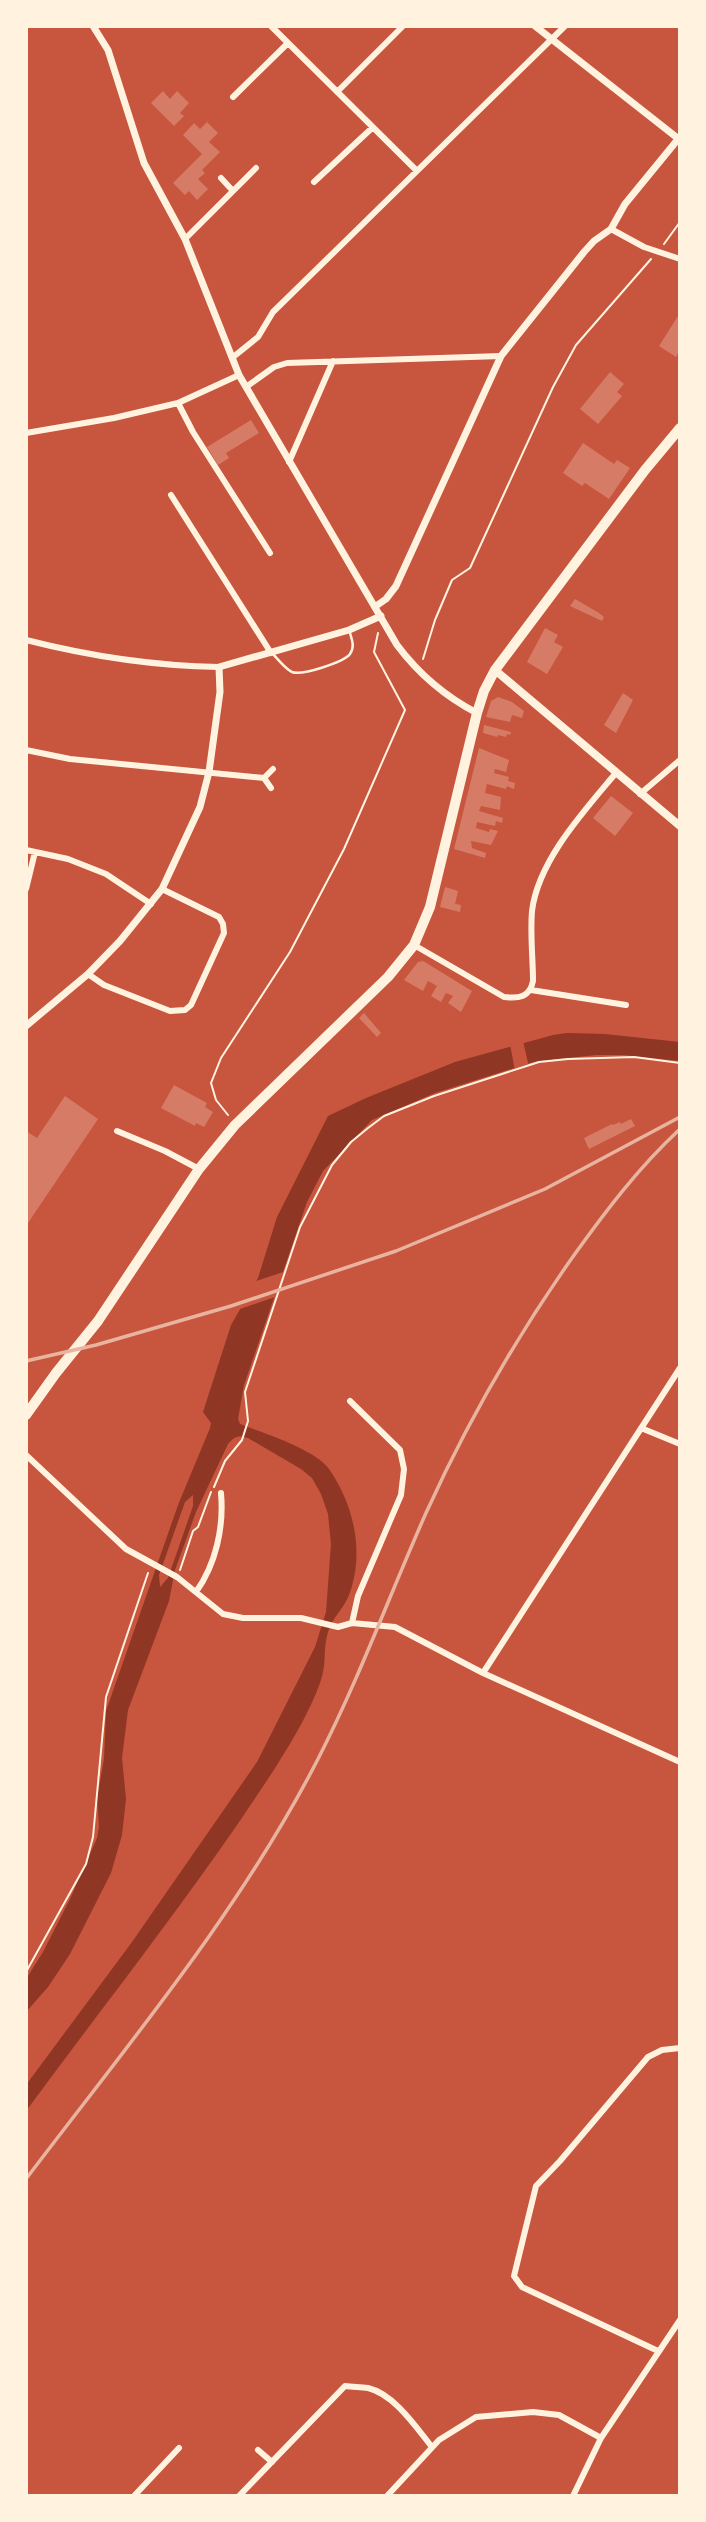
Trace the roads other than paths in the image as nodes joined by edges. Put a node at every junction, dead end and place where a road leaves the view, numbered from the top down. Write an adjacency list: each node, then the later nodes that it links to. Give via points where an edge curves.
1 (93, 26): 18 (street, via 108,50 144,163)
2 (271, 26): 7 (street)
3 (403, 26): 8 (street)
4 (535, 26): 6 (street)
5 (565, 26): 6 (street)
6 (553, 40): 11 (street); 13 (street)
7 (288, 43): 8 (street); 9 (street)
8 (337, 92): 10 (street)
9 (233, 97)
10 (372, 128): 13 (street); 15 (street)
11 (679, 139): 17 (street, via 625,204)
12 (256, 168): 16 (street)
13 (417, 172): 21 (street, via 273,312 258,337)
14 (221, 178): 16 (street)
15 (314, 182)
16 (233, 191): 18 (street)
17 (611, 229): 19 (street); 20 (street, via 584,252)
18 (185, 239): 21 (street)
19 (680, 259)
20 (501, 356): 22 (street); 31 (street, via 396,586)
21 (232, 358): 23 (street)
22 (333, 360): 24 (street, via 274,367); 28 (street)
23 (239, 375): 24 (street); 25 (street)
24 (246, 387): 28 (street)
25 (178, 403): 27 (street); 30 (street)
26 (679, 430): 37 (main road)
27 (26, 433)
28 (289, 461): 31 (street)
29 (171, 495): 35 (street)
30 (270, 553)
31 (376, 606): 32 (street)
32 (381, 616): 33 (street); 38 (street, via 397,645)
33 (349, 630): 35 (street); 35 (lane, via 354,643 351,654 319,668 293,672)
34 (26, 640): 36 (street, via 123,658)
35 (271, 653): 36 (street)
36 (219, 667): 42 (street)
37 (495, 670): 38 (main road); 43 (main road)
38 (477, 713): 53 (main road, via 430,907)
39 (26, 750): 42 (street, via 70,760)
40 (680, 760): 46 (street)
41 (273, 769): 44 (street)
42 (209, 772): 44 (street); 51 (street, via 201,807)
43 (615, 774): 46 (main road); 55 (street, via 563,837 539,885 532,912)
44 (264, 778): 45 (street)
45 (271, 788)
46 (640, 794): 47 (main road)
47 (680, 826)
48 (26, 850): 49 (street)
49 (35, 852): 50 (street); 52 (street, via 106,874)
50 (26, 889)
51 (162, 889): 52 (street); 54 (street, via 213,912 223,924 224,933 191,1005 170,1011)
52 (152, 904): 54 (street)
53 (414, 945): 55 (street, via 504,997 515,999); 59 (main road, via 388,977 235,1125)
54 (88, 974): 57 (street)
55 (531, 990): 56 (street)
56 (626, 1005)
57 (26, 1026)
58 (117, 1131): 59 (street)
59 (199, 1169): 62 (main road, via 98,1321)
60 (680, 1368): 63 (street)
61 (350, 1401): 68 (street, via 400,1450 404,1469 401,1495 358,1596)
62 (26, 1415)
63 (641, 1428): 64 (street); 69 (street)
64 (680, 1444)
65 (26, 1455): 67 (street, via 126,1549)
66 (221, 1493): 67 (street, via 219,1537)
67 (196, 1592): 68 (street, via 223,1614 243,1618 300,1618 338,1627)
68 (352, 1623): 69 (street, via 395,1627)
69 (482, 1672): 70 (street)
70 (680, 1762)
71 (680, 2048): 73 (street, via 648,2057 536,2186 514,2276 522,2287)
72 (680, 2320): 73 (street)
73 (658, 2351): 74 (street)
74 (601, 2438): 75 (street, via 559,2416 520,2413 476,2417); 82 (street)
75 (432, 2447): 78 (street, via 386,2397 370,2388 345,2386); 81 (street)
76 (179, 2448): 79 (street)
77 (258, 2451): 78 (street)
78 (272, 2462): 80 (street)
79 (134, 2496)
80 (239, 2496)
81 (387, 2496)
82 (573, 2496)

